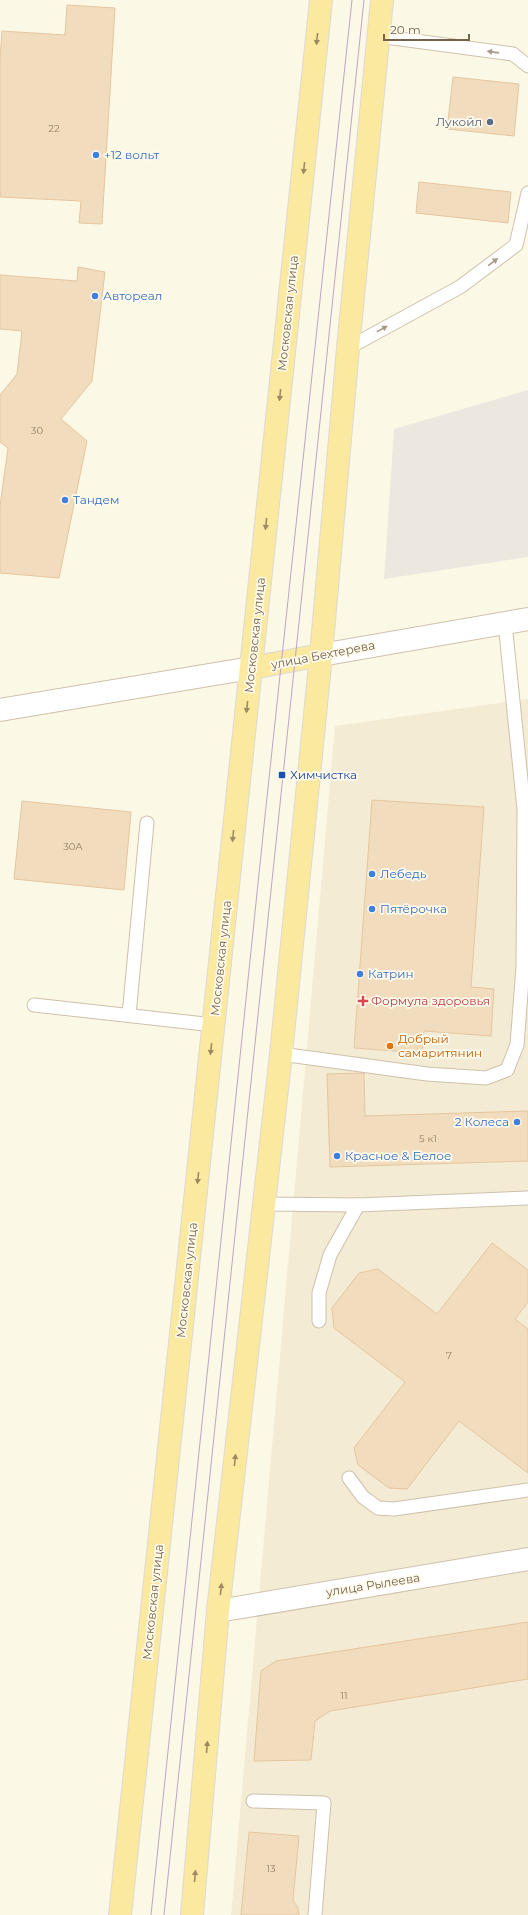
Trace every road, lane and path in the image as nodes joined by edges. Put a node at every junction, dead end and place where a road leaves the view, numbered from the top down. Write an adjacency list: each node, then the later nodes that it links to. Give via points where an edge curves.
1 (321, 0): 10 (main road, Московская улица, one-way to 10)
2 (382, 0): 3 (main road)
3 (378, 36): 4 (lane, one-way to 3, via 513,54); 6 (main road)
4 (528, 66)
5 (528, 193): 6 (lane, one-way to 5, via 460,287 516,245)
6 (348, 348): 9 (main road)
7 (528, 619): 8 (street, улица Бехтерева)
8 (505, 623): 9 (street, улица Бехтерева); 16 (lane, via 524,809 523,967 517,1045 507,1070 486,1078 427,1074)
9 (321, 655): 10 (main road, улица Бехтерева); 16 (main road)
10 (251, 668): 11 (street, улица Бехтерева); 15 (main road, Московская улица, one-way to 15)
11 (0, 710)
12 (147, 823): 14 (lane)
13 (34, 1005): 14 (lane)
14 (130, 1015): 15 (lane)
15 (214, 1025): 26 (main road, Московская улица, one-way to 26)
16 (281, 1054): 18 (main road)
17 (528, 1198): 19 (lane)
18 (264, 1204): 19 (lane); 24 (main road, one-way to 18)
19 (358, 1205): 20 (lane, via 330,1255 319,1293)
20 (319, 1321)
21 (349, 1478): 22 (lane, via 363,1497 378,1508 394,1509)
22 (528, 1490)
23 (528, 1559): 24 (street, улица Рылеева)
24 (218, 1611): 27 (main road, one-way to 24)
25 (253, 1801): 28 (lane, via 324,1803)
26 (120, 1915)
27 (192, 1915)
28 (315, 1915)

